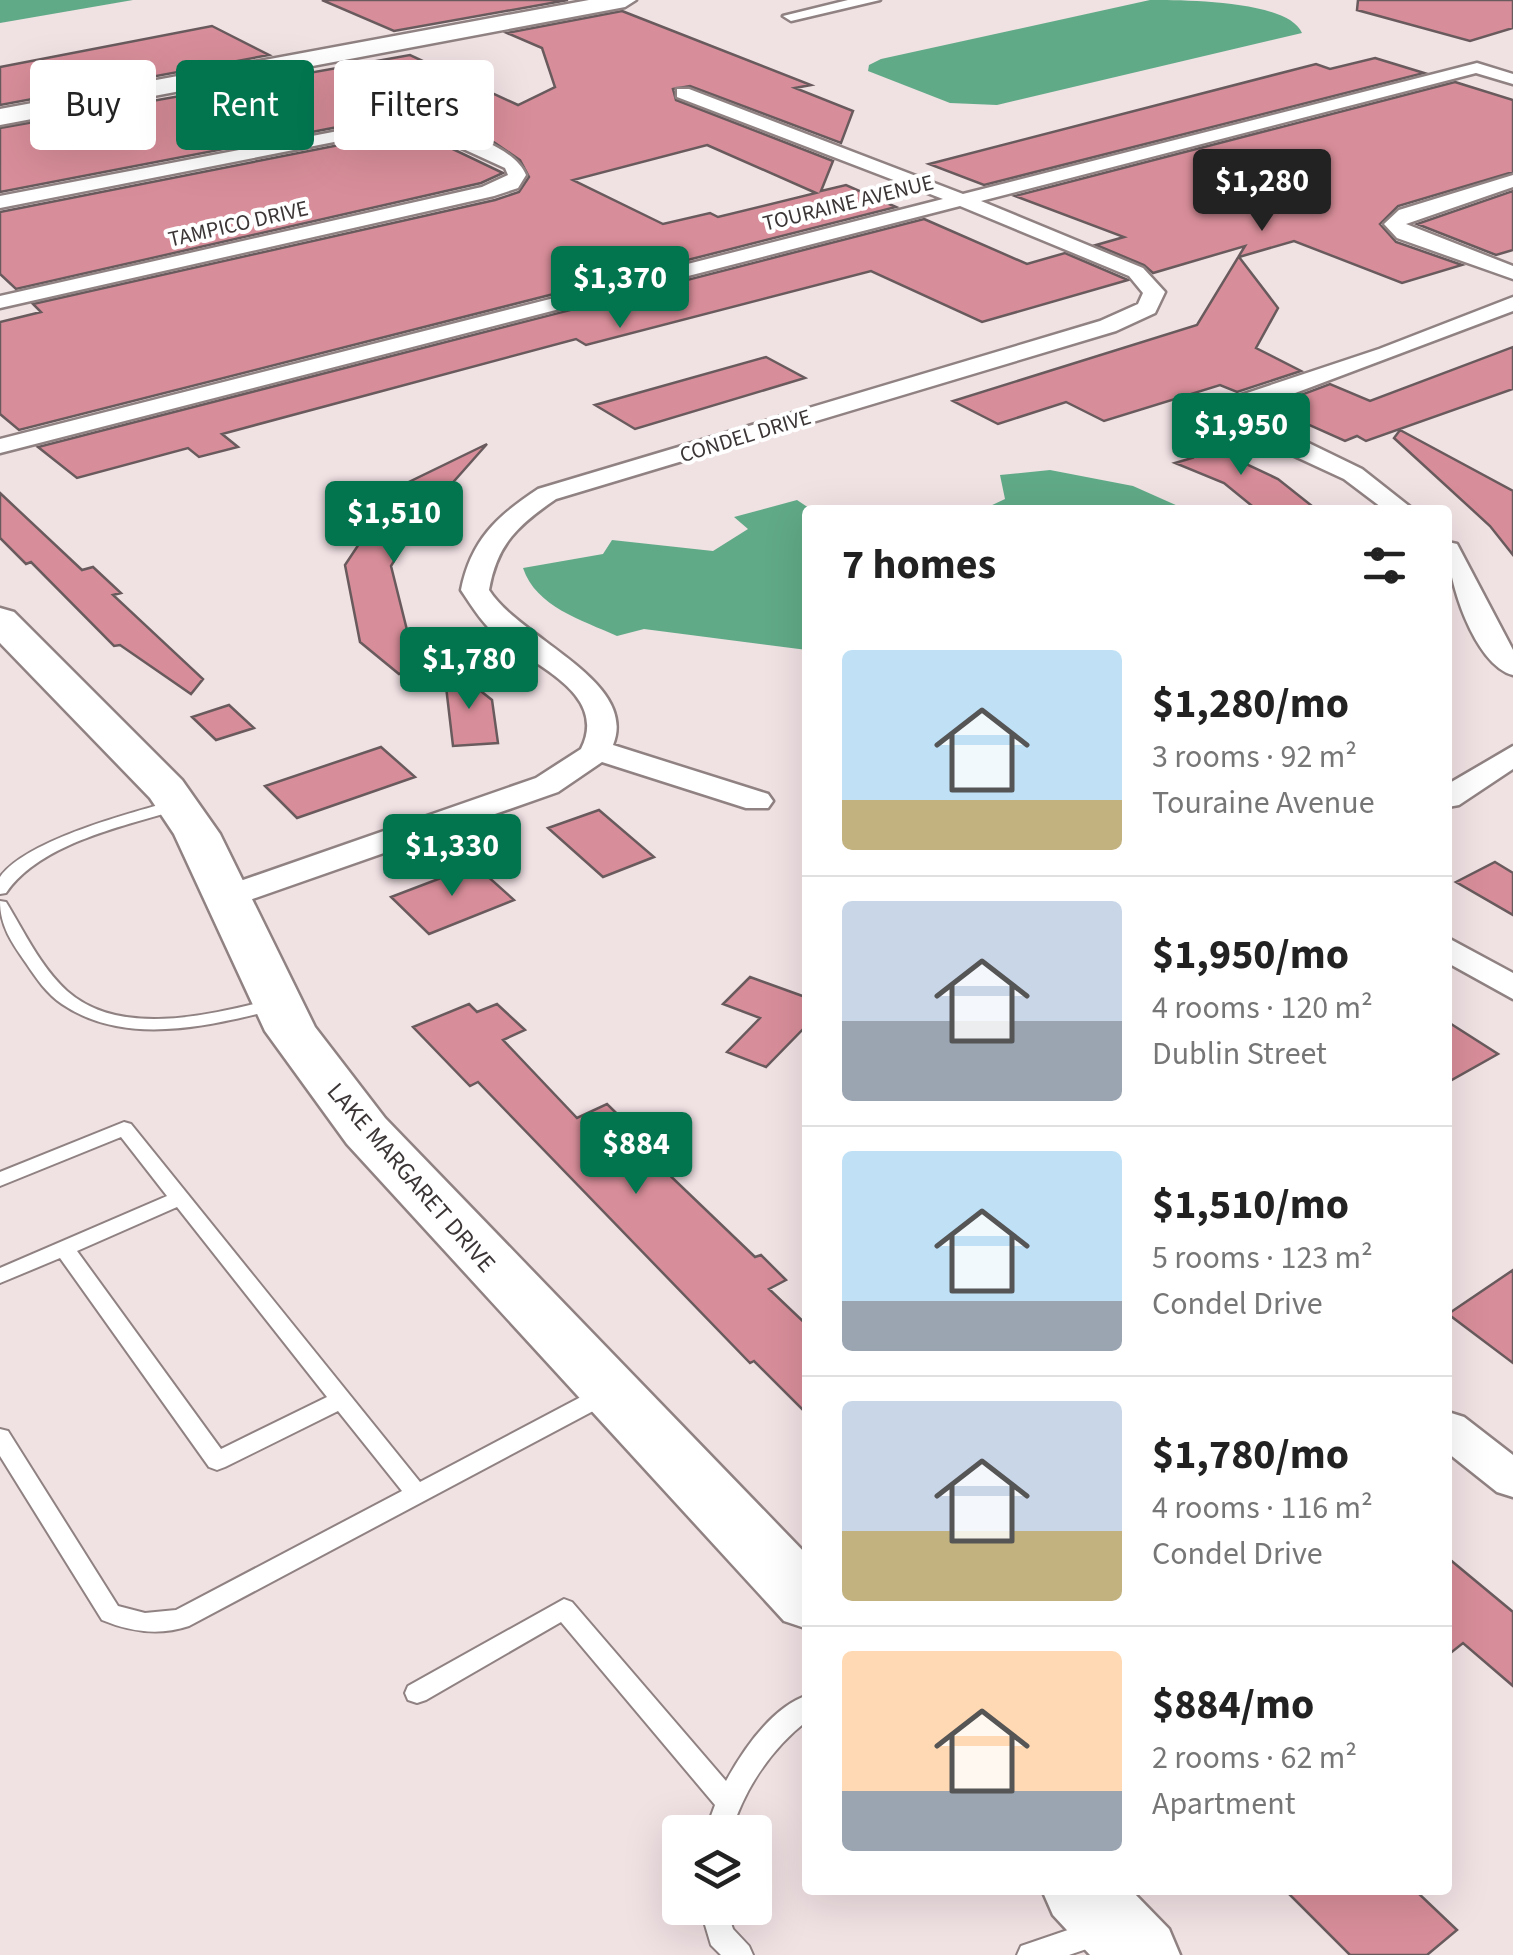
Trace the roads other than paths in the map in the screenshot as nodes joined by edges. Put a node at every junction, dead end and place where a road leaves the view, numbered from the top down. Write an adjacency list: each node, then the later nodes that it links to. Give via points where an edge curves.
1 (624, 0): 6 (street)
2 (872, 0): 3 (street)
3 (791, 16)
4 (1513, 79): 8 (street, TOURAINE AVENUE, via 1478,68)
5 (683, 93): 8 (street, CONDEL DRIVE)
6 (0, 118)
7 (1513, 182): 10 (street, via 1406,214 1394,224 1404,234)
8 (958, 199): 13 (street, TOURAINE AVENUE); 18 (street, CONDEL DRIVE, via 1136,272 1154,292 1147,308 547,494 500,525 480,556 474,590 499,623 596,696 606,720)
9 (0, 202): 11 (street, TAMPICO DRIVE, via 364,128 422,124 513,165 517,175 487,192)
10 (1513, 274)
11 (0, 302)
12 (1513, 302): 14 (street, via 1231,411 1240,422 1353,474)
13 (0, 446)
14 (1394, 505)
15 (1452, 559): 17 (street, via 1496,652)
16 (0, 620): 22 (street, LAKE MARGARET DRIVE)
17 (1513, 666)
18 (597, 750): 21 (street); 24 (street, via 547,786)
19 (1513, 755): 20 (street)
20 (1452, 795)
21 (757, 801)
22 (177, 805): 23 (lane, via 32,856 5,876); 24 (street, LAKE MARGARET DRIVE)
23 (0, 889)
24 (229, 896): 28 (street, LAKE MARGARET DRIVE)
25 (0, 906): 28 (lane, via 67,1000 101,1015 162,1024)
26 (1452, 950): 27 (street)
27 (1513, 988)
28 (276, 1004): 33 (street, LAKE MARGARET DRIVE, via 366,1131)
29 (0, 1179): 30 (lane, via 124,1128)
30 (180, 1198): 31 (lane); 34 (lane)
31 (64, 1248): 32 (lane); 34 (lane, via 217,1462)
32 (0, 1276)
33 (609, 1392): 38 (lane); 39 (street, LAKE MARGARET DRIVE)
34 (341, 1400): 38 (lane)
35 (1452, 1432): 37 (street)
36 (0, 1437): 38 (lane, via 110,1612 132,1622 181,1619)
37 (1513, 1480)
38 (418, 1494)
39 (802, 1595)
40 (417, 1693): 42 (lane, via 564,1609)
41 (802, 1708): 42 (lane)
42 (726, 1800): 43 (lane)
43 (722, 1815)
44 (1112, 1924): 47 (lane)
45 (718, 1925): 46 (lane)
46 (739, 1955)
47 (1031, 1955)

